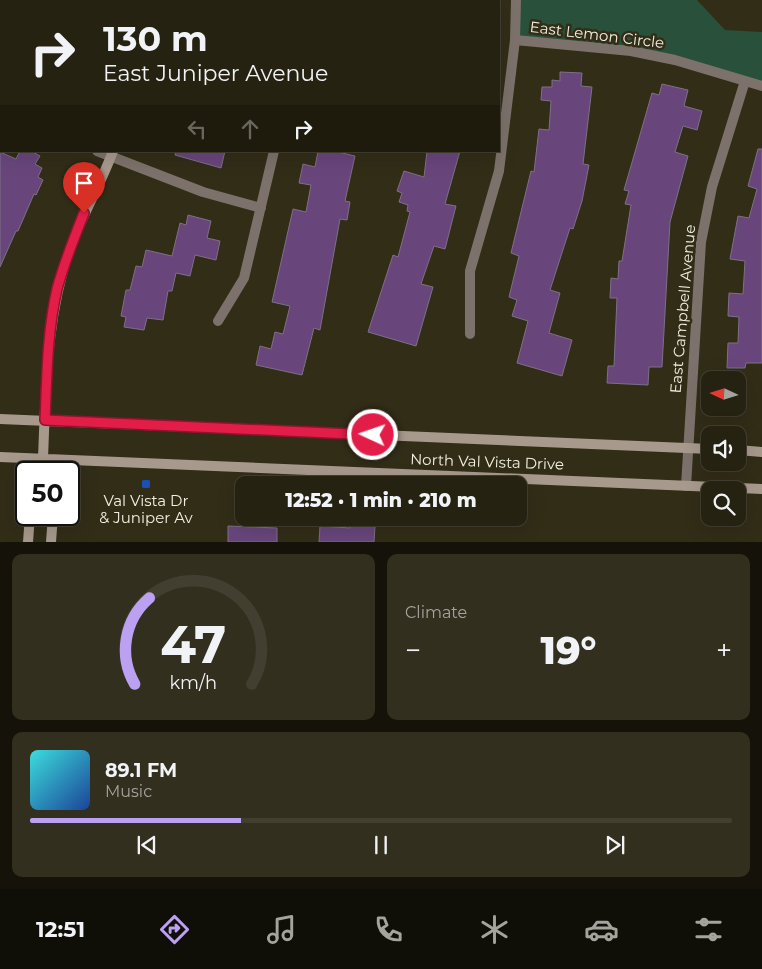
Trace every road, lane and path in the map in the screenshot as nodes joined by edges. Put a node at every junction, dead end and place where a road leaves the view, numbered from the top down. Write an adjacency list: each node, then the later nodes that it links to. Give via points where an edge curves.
1 (516, 0): 2 (street)
2 (516, 40): 3 (street, East Lemon Circle, via 631,51); 9 (street, via 499,171 470,272)
3 (745, 81): 4 (street, East Lemon Circle); 12 (street, East Campbell Avenue, via 712,187 701,242)
4 (762, 86)
5 (274, 152): 7 (street)
6 (112, 154): 7 (street, via 203,192); 11 (main road, via 71,246 57,290 49,338)
7 (261, 208): 8 (street, via 244,278)
8 (218, 321)
9 (470, 334)
10 (0, 419): 11 (main road, North Val Vista Drive)
11 (45, 420): 12 (main road, North Val Vista Drive); 17 (main road)
12 (688, 448): 13 (main road, North Val Vista Drive); 20 (street, East Campbell Avenue)
13 (701, 449)
14 (746, 451): 15 (main road)
15 (762, 452)
16 (0, 457): 17 (main road, North Val Vista Drive)
17 (43, 458): 18 (main road); 19 (main road); 20 (main road, North Val Vista Drive)
18 (41, 461)
19 (45, 461)
20 (686, 486): 21 (main road, North Val Vista Drive)
21 (762, 489)
22 (29, 526): 24 (main road)
23 (52, 526): 25 (main road)
24 (28, 542)
25 (51, 542)

